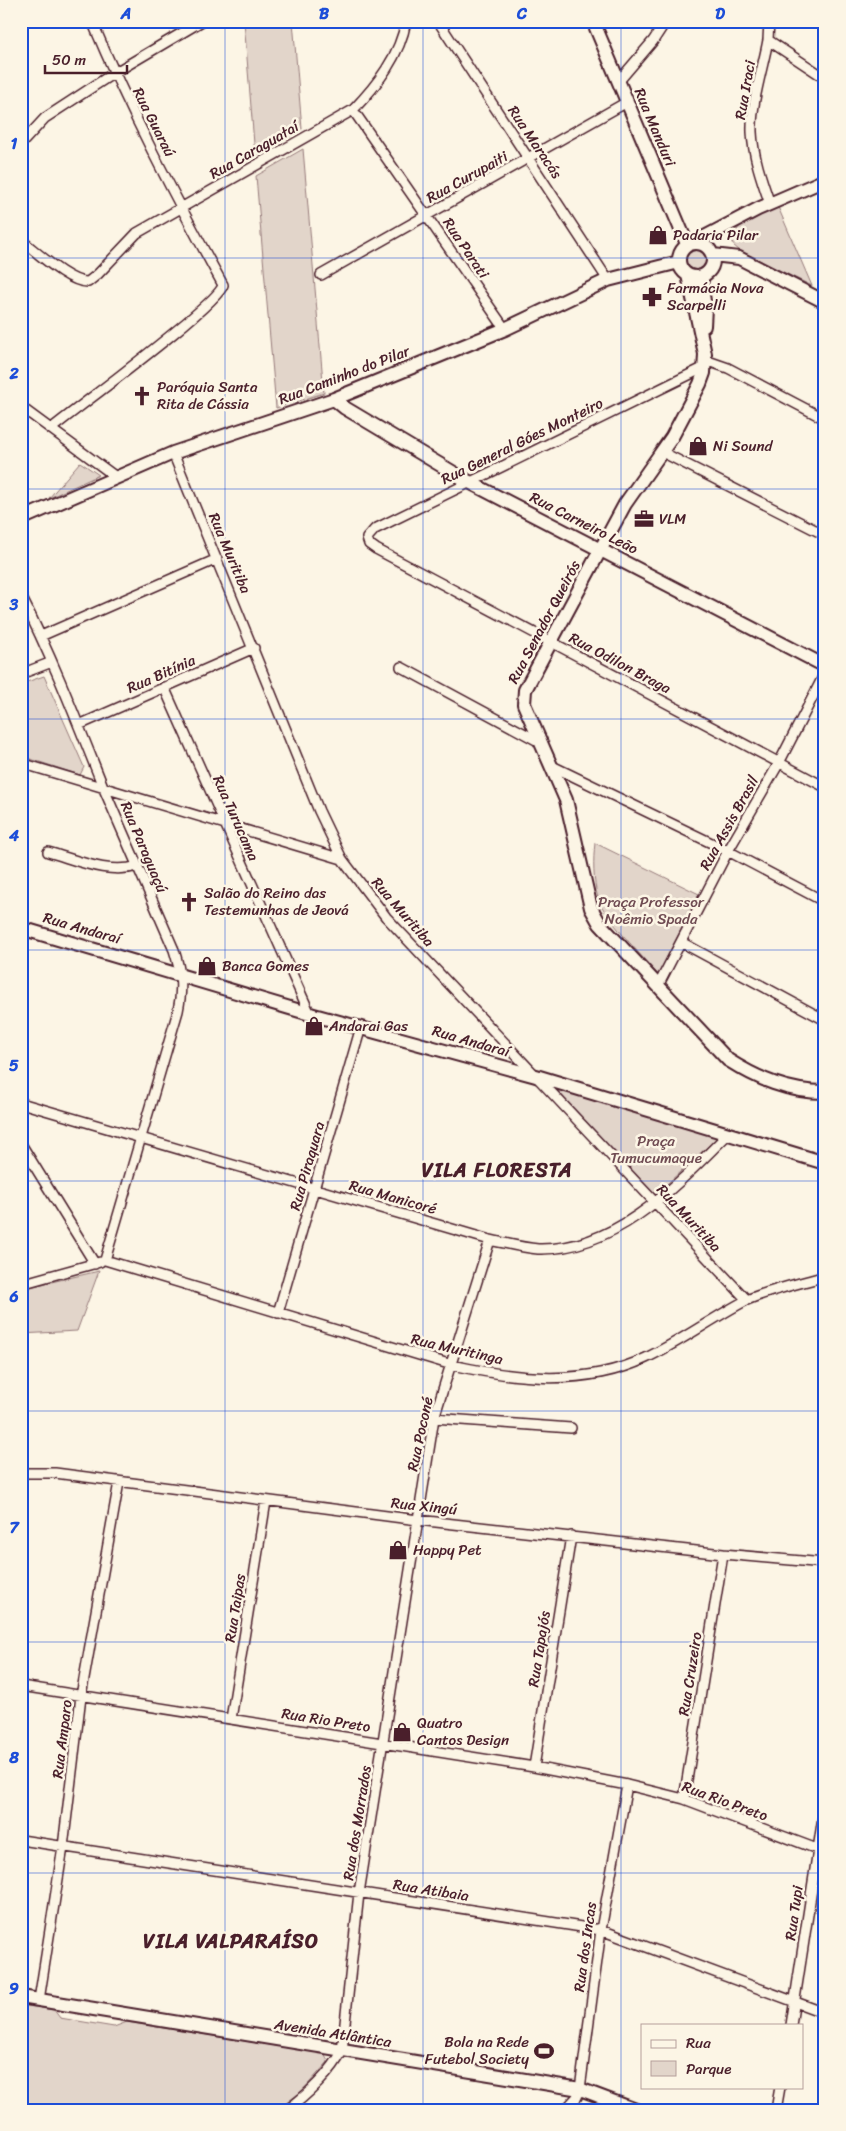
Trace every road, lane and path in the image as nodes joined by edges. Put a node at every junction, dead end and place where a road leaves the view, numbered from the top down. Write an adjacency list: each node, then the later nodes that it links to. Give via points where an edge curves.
1 (92, 21): 9 (street, Rua Guaraú)
2 (202, 21): 9 (street)
3 (406, 21): 13 (street, Rua Caraguataí, via 392,60 370,93)
4 (438, 21): 15 (street, Rua Maracás)
5 (593, 21): 11 (street, Rua Manduri)
6 (666, 21): 11 (street)
7 (769, 21): 8 (street, Rua Iraci)
8 (768, 40): 10 (street); 17 (street, Rua Iraci, via 752,132 759,171)
9 (114, 74): 14 (street, via 45,118); 18 (street, Rua Guaraú)
10 (825, 78)
11 (618, 82): 12 (street, Rua Manduri)
12 (627, 102): 15 (street, Rua Curupaiti); 22 (street, Rua Manduri)
13 (353, 110): 18 (street, Rua Caraguataí); 19 (street, Rua Parati)
14 (21, 144)
15 (530, 157): 19 (street, Rua Curupaiti); 28 (street, Rua Maracás)
16 (823, 183): 17 (street)
17 (770, 204): 20 (street)
18 (181, 208): 21 (street, Rua Caraguataí, via 130,238 88,282 68,276); 36 (street, Rua Guaraú, via 223,285 222,290 192,319)
19 (427, 215): 25 (street, Rua Curupaiti); 30 (street, Rua Parati)
20 (736, 221): 22 (street); 23 (street, via 723,234)
21 (21, 240)
22 (691, 243): 23 (street, via 705,245); 24 (street, via 680,251)
23 (712, 254): 27 (street, via 710,270); 29 (street, via 739,258)
24 (679, 262): 26 (street); 28 (street, Rua Caminho do Pilar)
25 (321, 275)
26 (688, 275): 27 (street); 31 (street)
27 (703, 276): 31 (street, via 705,312)
28 (608, 280): 30 (street, Rua Caminho do Pilar)
29 (825, 302)
30 (505, 329): 33 (street, Rua Caminho do Pilar)
31 (702, 336): 32 (street)
32 (705, 364): 35 (street, via 728,368); 37 (street, Rua Senador Queirós, via 698,390); 40 (street, Rua General Góes Monteiro)
33 (334, 399): 38 (street, Rua Caminho do Pilar); 40 (street, Rua Carneiro Leão)
34 (21, 407): 36 (street)
35 (825, 420)
36 (50, 429): 39 (street)
37 (662, 452): 42 (street); 44 (street, Rua Senador Queirós, via 625,504)
38 (173, 454): 39 (street, Rua Caminho do Pilar); 45 (street, Rua Muritiba)
39 (116, 477): 41 (street, Rua Caminho do Pilar)
40 (469, 482): 43 (street, Rua General Góes Monteiro, via 375,529 367,538); 44 (street, Rua Carneiro Leão)
41 (21, 519)
42 (825, 535)
43 (376, 549): 48 (street, Rua Odilon Braga)
44 (600, 550): 48 (street, Rua Senador Queirós); 51 (street, Rua Carneiro Leão)
45 (217, 559): 47 (street); 49 (street, Rua Muritiba)
46 (21, 596): 47 (street, Rua Paraguaçú)
47 (41, 636): 50 (street, Rua Paraguaçú)
48 (551, 641): 57 (street, Rua Senador Queirós, via 523,700); 59 (street, Rua Odilon Braga)
49 (254, 648): 55 (street, Rua Bitínia); 66 (street, Rua Muritiba)
50 (52, 662): 54 (street); 56 (street, Rua Paraguaçú)
51 (825, 666)
52 (401, 667): 57 (street)
53 (825, 673): 59 (street, Rua Assis Brasil)
54 (21, 674)
55 (164, 687): 56 (street, Rua Bitínia); 63 (street, Rua Turucama)
56 (80, 725): 62 (street, Rua Paraguaçú)
57 (538, 741): 60 (street, Rua Senador Queirós)
58 (21, 763): 62 (street)
59 (779, 763): 61 (street, Rua Odilon Braga); 64 (street, Rua Assis Brasil)
60 (549, 764): 64 (street); 72 (street, Rua Senador Queirós, via 566,800 592,908 600,924)
61 (825, 787)
62 (104, 788): 63 (street); 67 (street, Rua Paraguaçú)
63 (224, 824): 66 (street); 73 (street, Rua Turucama)
64 (728, 851): 68 (street); 70 (street, Rua Assis Brasil)
65 (48, 852): 67 (street, via 110,870)
66 (342, 859): 76 (street, Rua Muritiba, via 386,917)
67 (138, 866): 71 (street, Rua Paraguaçú, via 174,950)
68 (825, 902)
69 (21, 928): 71 (street, Rua Andaraí)
70 (681, 942): 72 (street, Rua Assis Brasil); 74 (street)
71 (181, 975): 73 (street, Rua Andaraí); 80 (street, Rua Paraguaçú, via 178,1011)
72 (658, 986): 77 (street, Rua Senador Queirós, via 728,1060 751,1075 772,1084 808,1092)
73 (310, 1014): 75 (street, Rua Andaraí)
74 (825, 1020)
75 (361, 1027): 76 (street, Rua Andaraí); 83 (street, Rua Piraquara)
76 (536, 1076): 79 (street, Rua Andaraí); 84 (street, Rua Muritiba)
77 (825, 1092)
78 (21, 1103): 80 (street, Rua Manicoré)
79 (728, 1134): 82 (street, Rua Andaraí); 84 (street, Rua Manicoré)
80 (140, 1137): 83 (street, Rua Manicoré); 86 (street, Rua Paraguaçú)
81 (21, 1144): 87 (street)
82 (825, 1163)
83 (315, 1189): 85 (street, Rua Manicoré); 91 (street, Rua Piraquara)
84 (655, 1201): 85 (street, Rua Manicoré, via 618,1228 560,1247 538,1249); 90 (street, Rua Muritiba)
85 (490, 1240): 92 (street, Rua Poconé)
86 (104, 1260): 87 (street); 91 (street, Rua Muritinga)
87 (95, 1264): 89 (street)
88 (825, 1276): 90 (street, Rua Muritinga)
89 (21, 1284)
90 (747, 1300): 92 (street, Rua Muritinga, via 645,1359 617,1369 547,1379 491,1373)
91 (278, 1313): 92 (street, Rua Muritinga)
92 (452, 1364): 93 (street, Rua Poconé)
93 (434, 1418): 94 (street); 98 (street, Rua Poconé)
94 (571, 1428)
95 (21, 1473): 96 (street, Rua Xingú, via 55,1473)
96 (119, 1482): 97 (street, Rua Xingú); 103 (street, Rua Amparo)
97 (266, 1501): 98 (street, Rua Xingú); 104 (street, Rua Taipas)
98 (418, 1520): 99 (street, Rua Xingú); 105 (street, Rua dos Morrados)
99 (571, 1536): 100 (street, Rua Xingú); 106 (street, Rua Tapajós)
100 (723, 1554): 101 (street, Rua Xingú); 108 (street, Rua Cruzeiro)
101 (825, 1563)
102 (21, 1686): 103 (street, Rua Rio Preto)
103 (81, 1696): 104 (street, Rua Rio Preto); 111 (street, Rua Amparo)
104 (231, 1719): 105 (street, Rua Rio Preto)
105 (384, 1743): 106 (street, Rua Rio Preto); 113 (street, Rua dos Morrados)
106 (534, 1767): 107 (street, Rua Rio Preto)
107 (627, 1785): 108 (street, Rua Rio Preto); 114 (street, Rua dos Incas)
108 (684, 1799): 112 (street, Rua Rio Preto)
109 (825, 1804): 112 (street, Rua Tupi)
110 (21, 1840): 111 (street, Rua Atibaia)
111 (63, 1847): 113 (street, Rua Atibaia); 116 (street, Rua Amparo)
112 (821, 1851): 117 (street, Rua Tupi)
113 (359, 1893): 114 (street, Rua Atibaia); 120 (street, Rua dos Morrados)
114 (601, 1930): 117 (street, Rua Atibaia); 122 (street, Rua dos Incas)
115 (21, 1997): 116 (street, Avenida Atlântica)
116 (39, 2000): 120 (street, Avenida Atlântica)
117 (795, 2002): 118 (street, Rua Atibaia); 119 (street, Rua Tupi)
118 (825, 2014)
119 (791, 2024)
120 (342, 2051): 122 (street, Avenida Atlântica); 123 (street, Rua dos Morrados, via 311,2089)
121 (780, 2088): 126 (street)
122 (580, 2089): 124 (street, Rua dos Incas); 125 (street, Avenida Atlântica)
123 (287, 2110)
124 (566, 2110)
125 (636, 2110)
126 (776, 2110)

